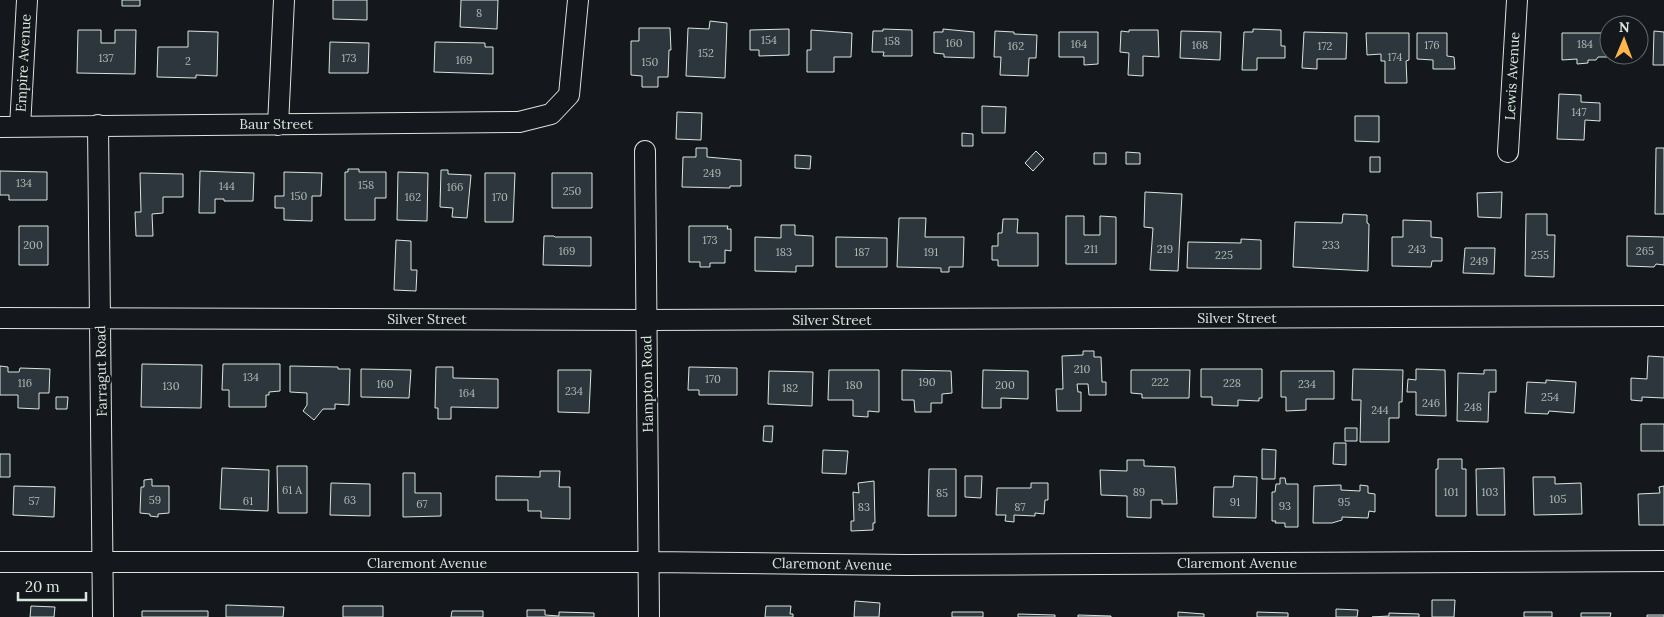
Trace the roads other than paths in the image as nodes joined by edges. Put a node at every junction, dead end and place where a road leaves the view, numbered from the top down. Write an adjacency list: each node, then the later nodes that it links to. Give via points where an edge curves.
1 (27, 0): 7 (street, Empire Avenue)
2 (284, 0): 5 (street)
3 (578, 0): 5 (street, Baur Street, via 569,94 552,114 519,122)
4 (1517, 0): 9 (street, Lewis Avenue)
5 (278, 124): 6 (street, Baur Street)
6 (98, 125): 7 (street, Baur Street); 12 (street, Farragut Road)
7 (10, 127)
8 (645, 151): 13 (street, Hampton Road)
9 (1508, 152)
10 (1664, 316): 13 (street, Silver Street)
11 (0, 318): 12 (street, Silver Street)
12 (100, 318): 13 (street, Silver Street); 17 (street, Farragut Road)
13 (646, 320): 16 (street, Hampton Road)
14 (1664, 561): 16 (street, Claremont Avenue, via 906,565)
15 (0, 562): 17 (street, Claremont Avenue)
16 (650, 562): 17 (street, Claremont Avenue); 19 (street, Hampton Road)
17 (104, 563): 18 (street, Farragut Road)
18 (103, 617)
19 (649, 617)

